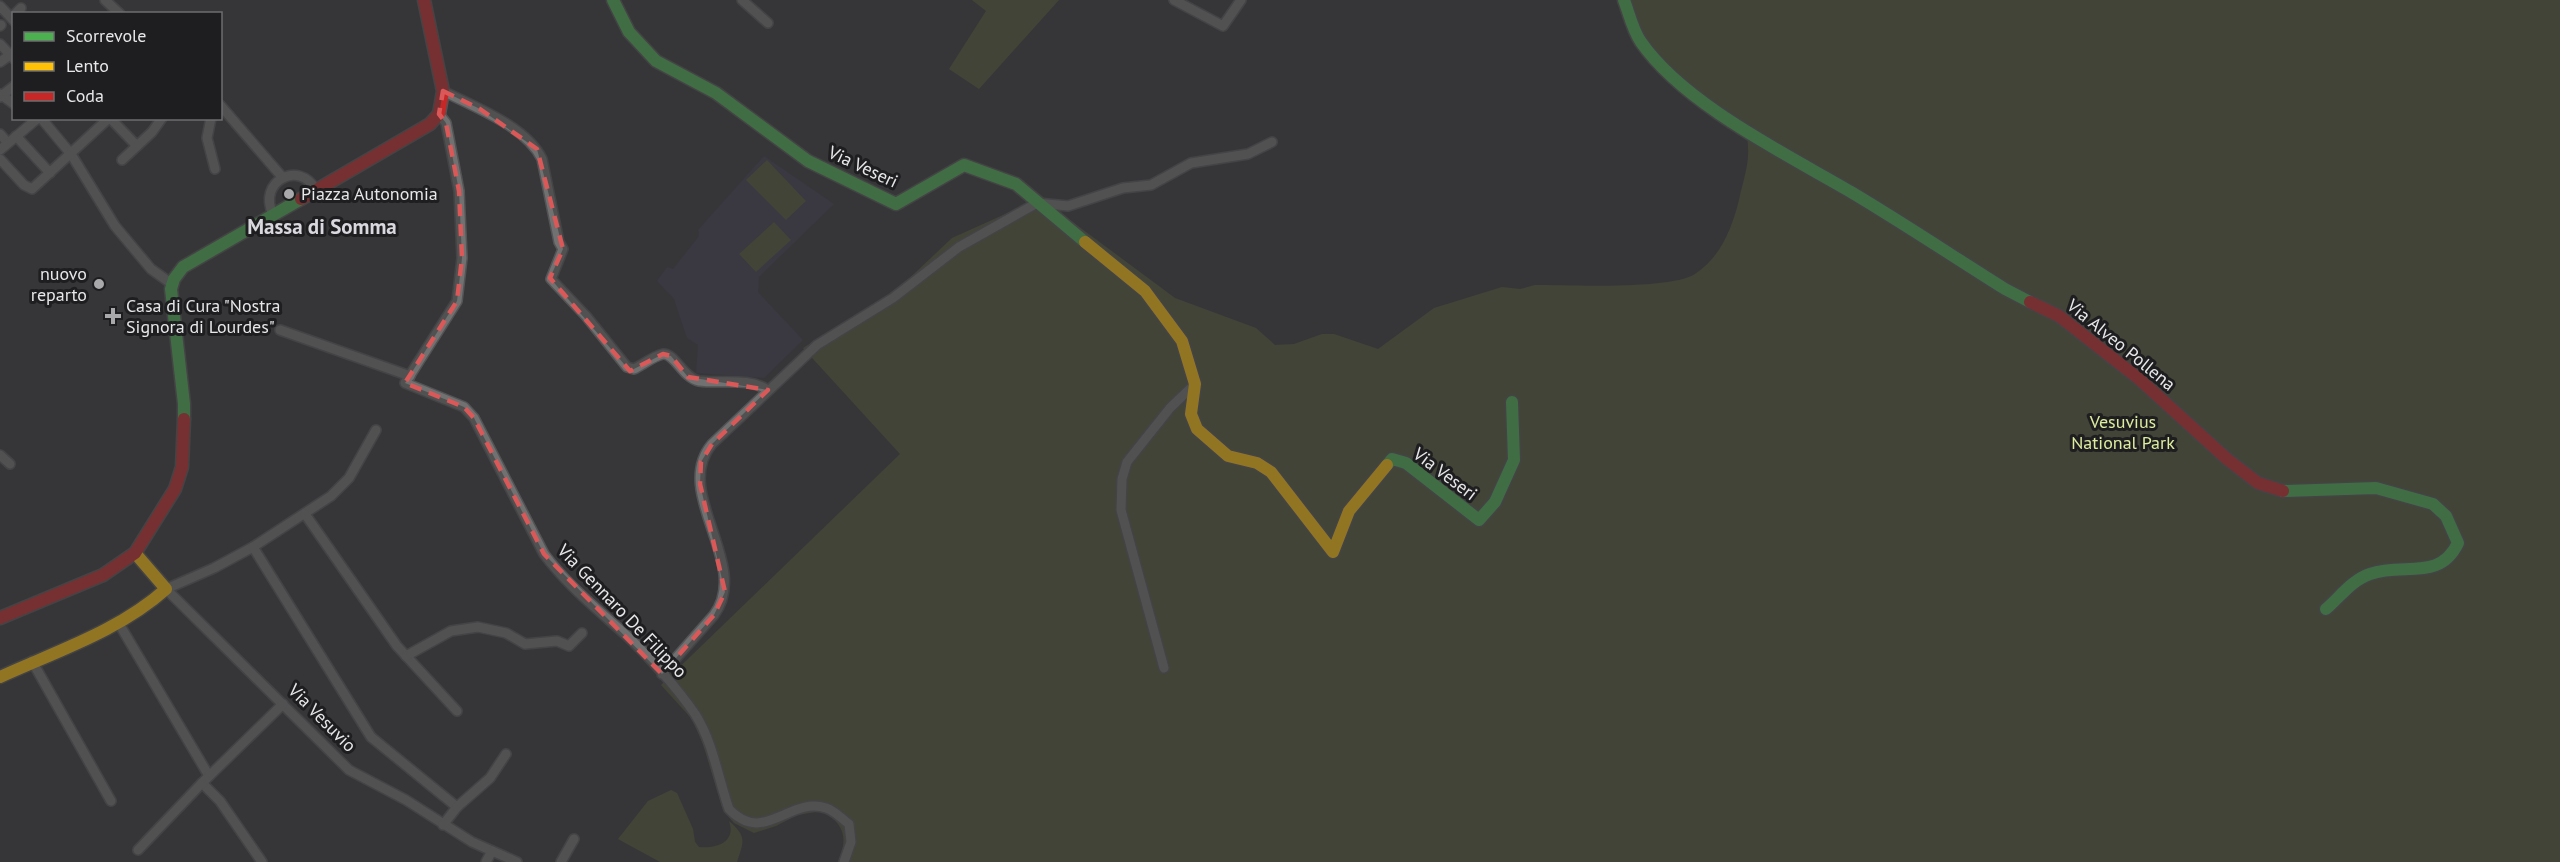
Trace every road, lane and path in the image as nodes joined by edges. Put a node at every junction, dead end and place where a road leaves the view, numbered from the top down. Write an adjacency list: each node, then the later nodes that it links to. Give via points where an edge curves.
1 (105, 0): 8 (street)
2 (424, 0): 13 (street)
3 (613, 0): 34 (street, Via Veseri, via 629,32 656,61 716,93 808,161 896,204 964,165 1016,184)
4 (742, 0): 9 (street)
5 (1174, 0): 6 (street, via 1223,26)
6 (1241, 0)
7 (1624, 0): 49 (street, Via Alveo Pollena, via 1640,41 1698,98 1995,283 2059,316 2138,378 2258,483 2286,492 2376,488 2433,504 2446,516 2458,543 2455,554 2445,564 2366,575)
8 (118, 12)
9 (768, 23)
10 (0, 44): 11 (street)
11 (12, 55): 12 (street)
12 (0, 62)
13 (442, 92): 15 (street); 40 (street, via 489,115 537,149 563,249 551,279 627,368 634,369 663,354 671,356 688,377 698,381 748,383)
14 (222, 107): 32 (street)
15 (439, 114): 33 (street, via 430,124); 38 (street, via 446,123 459,191 462,258 457,301)
16 (34, 120): 22 (street); 27 (street)
17 (108, 120): 27 (street)
18 (112, 120): 25 (street)
19 (160, 120): 25 (street)
20 (211, 120): 30 (street, via 207,138)
21 (0, 134): 24 (street)
22 (16, 136): 24 (street); 31 (street)
23 (1272, 142): 34 (street, via 1248,154 1191,163 1151,185 1123,188 1068,206)
24 (8, 143): 26 (street)
25 (137, 146): 29 (street)
26 (0, 150)
27 (71, 154): 31 (street); 36 (street, via 115,226 151,269)
28 (0, 159): 31 (street, via 28,189)
29 (122, 160)
30 (215, 169)
31 (50, 173)
32 (283, 178): 33 (street, via 301,177); 35 (street, via 273,185 268,197)
33 (316, 190): 35 (street)
34 (1036, 203): 39 (street, Via Veseri, via 1145,291 1182,341); 40 (street, via 959,247 893,298 817,345)
35 (273, 214): 36 (street, via 189,262)
36 (172, 284): 47 (street, via 170,300 184,404 182,467 175,489)
37 (280, 330): 38 (street, Via Gennaro De Filippo)
38 (408, 379): 56 (street, Via Gennaro De Filippo, via 464,407 474,418 554,568 641,649)
39 (1195, 384): 41 (street, Via Veseri, via 1191,414 1197,429 1228,456 1257,463 1270,471 1333,552 1349,511 1392,459 1406,463 1479,520 1495,502 1514,460); 55 (street, via 1170,408 1127,462 1122,479 1121,510)
40 (768, 390): 56 (street, via 712,444 701,462 700,484 721,561 725,592 721,606)
41 (1512, 402)
42 (376, 430): 45 (street, via 349,478)
43 (0, 455): 44 (street)
44 (10, 464)
45 (305, 514): 46 (street); 53 (street)
46 (253, 547): 48 (street); 63 (street, via 371,737)
47 (135, 554): 48 (street, Via Vesuvio); 50 (street, via 103,575)
48 (166, 589): 51 (street); 58 (street, Via Vesuvio)
49 (2326, 609)
50 (0, 618)
51 (118, 622): 54 (street); 61 (street)
52 (582, 633): 53 (street, via 569,646 557,641 530,645 495,629 463,628)
53 (406, 656): 59 (street)
54 (32, 661): 57 (street); 62 (street)
55 (1164, 668)
56 (662, 674): 72 (street, Via Gennaro De Filippo, via 703,730 729,809 739,819 762,823 808,807 828,808 849,824 850,842)
57 (0, 677)
58 (283, 704): 61 (street); 64 (street, Via Vesuvio, via 348,770 406,800)
59 (457, 711)
60 (506, 754): 63 (street, via 490,778)
61 (206, 779): 66 (street); 68 (street)
62 (111, 801)
63 (457, 807): 64 (street)
64 (442, 825): 67 (street, Via Vesuvio)
65 (574, 839): 71 (street)
66 (138, 850)
67 (492, 851): 69 (street); 70 (street, Via Vesuvio)
68 (262, 862)
69 (486, 862)
70 (517, 862)
71 (561, 862)
72 (844, 862)

